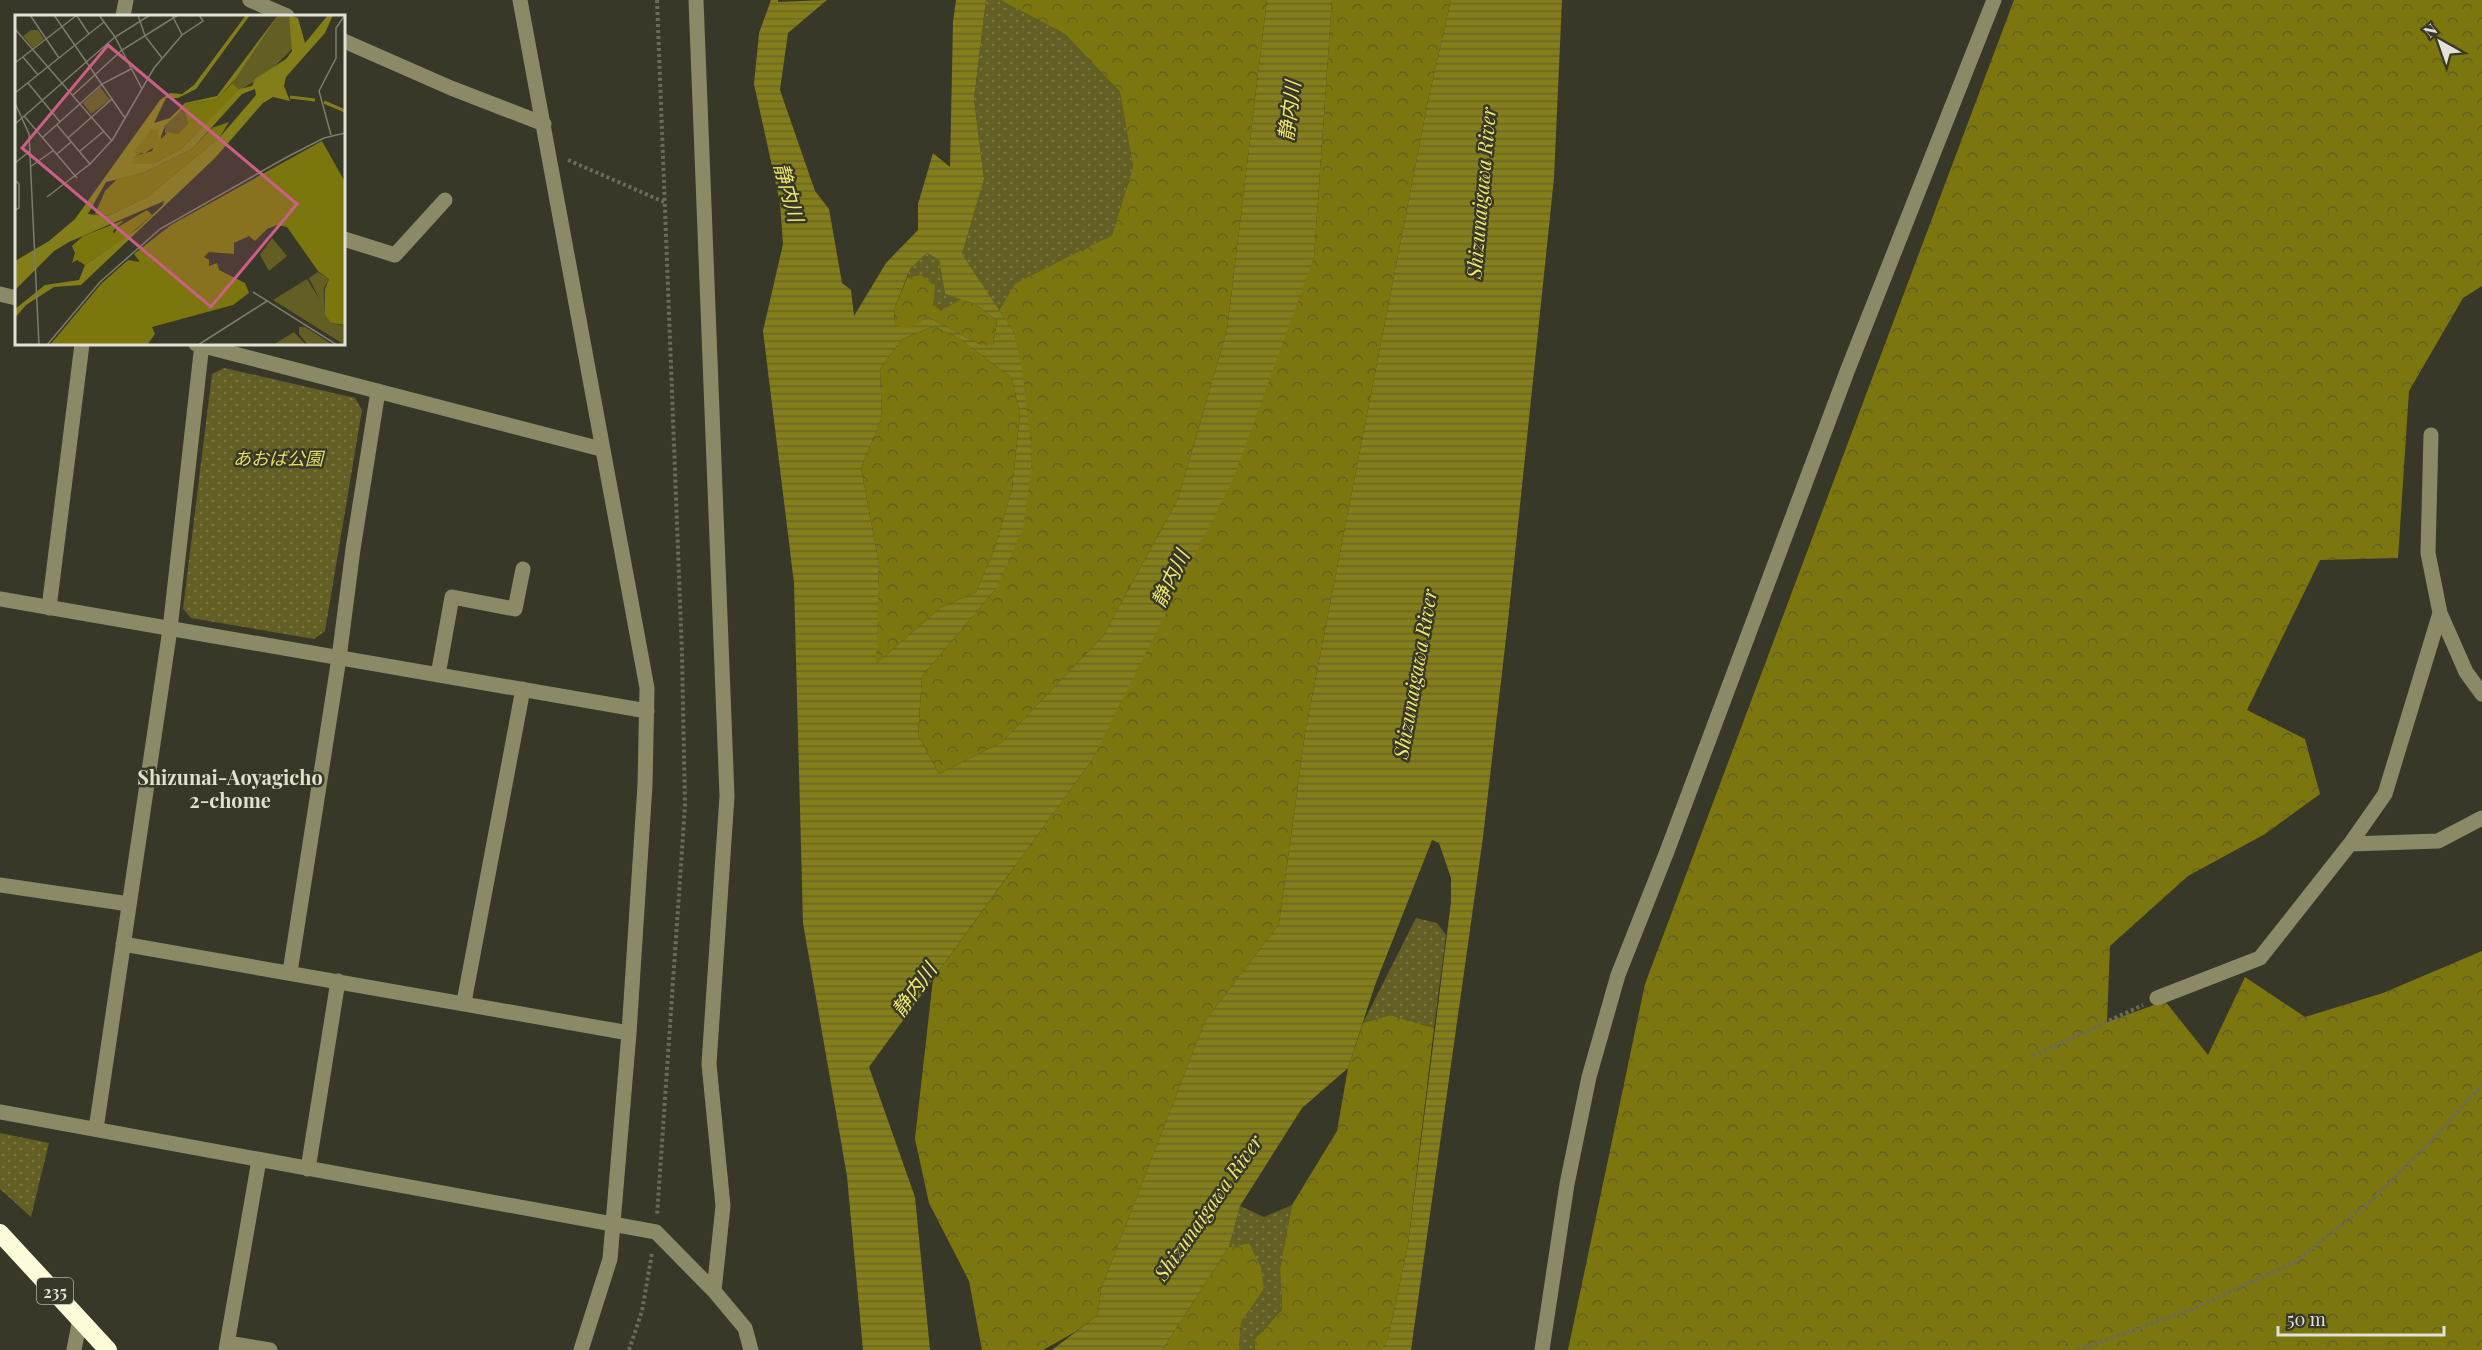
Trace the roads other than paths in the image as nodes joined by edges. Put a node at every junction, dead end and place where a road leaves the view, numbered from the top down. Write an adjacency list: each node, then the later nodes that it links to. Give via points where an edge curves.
1 (126, 0): 6 (street)
2 (250, 0): 7 (street)
3 (520, 0): 9 (street)
4 (696, 0): 46 (street, via 727,796 709,1064 723,1206)
5 (1994, 0): 54 (street, via 1852,358 1618,975 1588,1077)
6 (123, 15)
7 (285, 15)
8 (345, 41): 9 (street)
9 (544, 124): 19 (street)
10 (445, 200): 11 (street, via 395,255)
11 (345, 239)
12 (0, 294): 13 (street)
13 (15, 298)
14 (82, 345): 22 (street)
15 (200, 345): 24 (street)
16 (204, 345): 17 (street)
17 (378, 391): 19 (street); 25 (street, via 376,444 353,549)
18 (2431, 435): 23 (street, via 2428,553)
19 (601, 449): 29 (street, via 647,688)
20 (523, 569): 26 (street, via 515,609 452,597)
21 (0, 599): 22 (street)
22 (49, 608): 24 (street)
23 (2440, 614): 28 (street, via 2466,672); 31 (street, via 2385,794)
24 (170, 629): 25 (street); 33 (street)
25 (339, 658): 26 (street); 35 (street)
26 (438, 675): 27 (street)
27 (523, 689): 29 (street); 38 (street)
28 (2482, 694)
29 (647, 711): 39 (street)
30 (2482, 819): 31 (street, via 2438,841)
31 (2350, 844): 37 (street, via 2260,957)
32 (0, 885): 33 (street)
33 (129, 904): 34 (street)
34 (123, 944): 35 (street); 41 (street)
35 (290, 972): 36 (street)
36 (338, 981): 38 (street); 43 (street)
37 (2157, 998)
38 (464, 1002): 39 (street)
39 (629, 1033): 44 (street)
40 (0, 1112): 41 (street)
41 (96, 1129): 42 (street)
42 (259, 1160): 43 (street); 48 (street)
43 (308, 1169): 44 (street)
44 (614, 1225): 46 (street, via 656,1232); 52 (street, via 610,1259)
45 (0, 1233): 47 (highway, 235)
46 (714, 1291): 53 (street, via 745,1328)
47 (80, 1319): 49 (street); 50 (highway, 235)
48 (227, 1347): 51 (street)
49 (74, 1350)
50 (108, 1350)
51 (270, 1350)
52 (581, 1350)
53 (751, 1350)
54 (1542, 1350)

